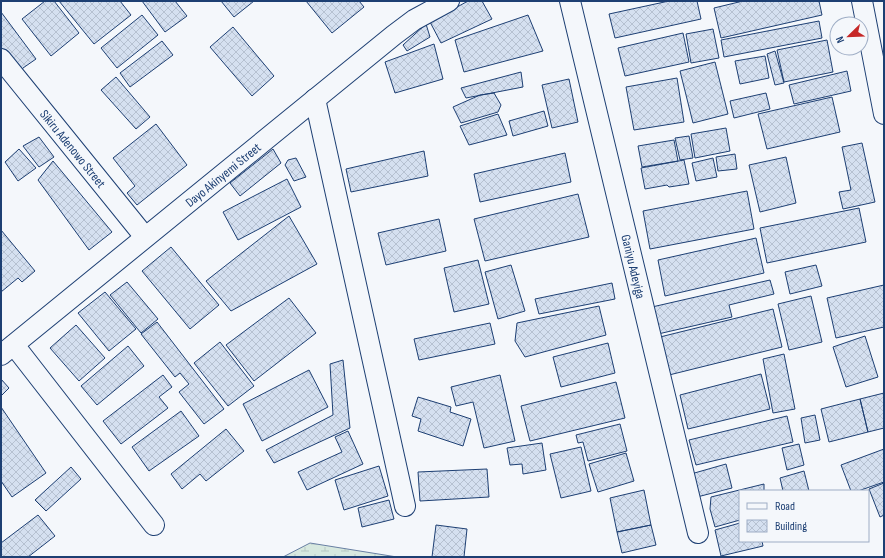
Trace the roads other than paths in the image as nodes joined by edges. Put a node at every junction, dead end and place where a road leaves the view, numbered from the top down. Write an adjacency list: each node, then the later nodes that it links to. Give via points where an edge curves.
1 (449, 1): 5 (street, Dayo Akinyemi Street, via 409,24)
2 (570, 1): 11 (street, Ganiyu Adeyiga)
3 (862, 1): 6 (street)
4 (1, 59): 7 (street, Sikiru Adenowo Street)
5 (315, 99): 7 (street, Dayo Akinyemi Street); 9 (street)
6 (884, 114)
7 (145, 237): 8 (street, Dayo Akinyemi Street)
8 (7, 350): 10 (street)
9 (405, 506)
10 (154, 525)
11 (698, 533)

